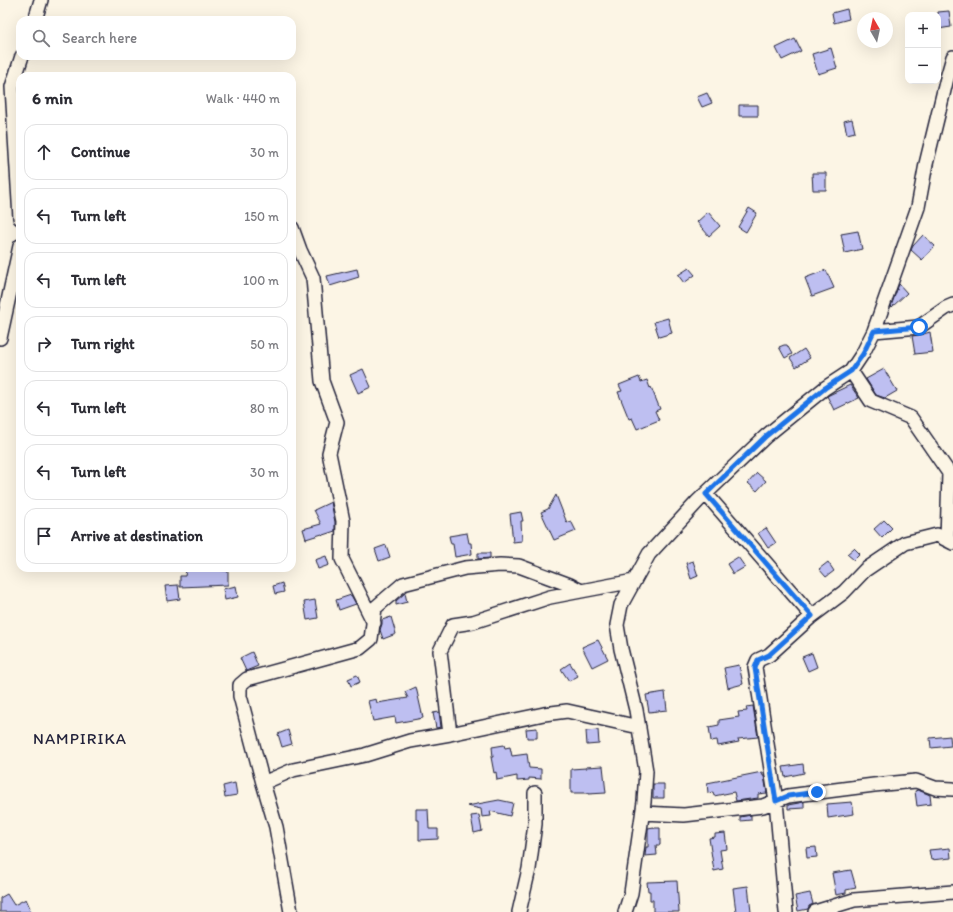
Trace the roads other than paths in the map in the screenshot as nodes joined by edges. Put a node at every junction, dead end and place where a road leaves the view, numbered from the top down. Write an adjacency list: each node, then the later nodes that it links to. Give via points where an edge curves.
1 (41, 0): 2 (street)
2 (36, 16)
3 (953, 57): 11 (street, via 918,207)
4 (21, 60): 5 (street)
5 (17, 72)
6 (16, 75): 7 (street, via 12,87)
7 (16, 152)
8 (296, 239): 20 (street, via 313,278 322,381 337,422 329,453 342,521 342,559)
9 (16, 264): 12 (street)
10 (953, 305): 11 (street, via 919,327)
11 (874, 331): 13 (street)
12 (0, 338)
13 (851, 371): 14 (street, via 871,401 911,418); 15 (street, via 825,388 766,436)
14 (951, 472): 16 (street)
15 (706, 494): 17 (street, via 649,554); 19 (street)
16 (950, 541): 19 (street, via 937,535 905,543 865,570 844,592)
17 (634, 581): 18 (street); 21 (street, via 621,605 617,625)
18 (581, 591): 20 (street, via 570,584 519,566 465,568 404,584 375,608); 22 (street, via 473,622 453,625 440,651)
19 (812, 616): 26 (street, via 769,655 758,660 755,668)
20 (374, 623): 23 (street, via 371,639 360,648 247,679 240,685 240,696)
21 (639, 727): 22 (street, via 567,711); 27 (street, via 646,771)
22 (450, 734): 23 (street, via 410,740 365,755 293,770)
23 (263, 783): 29 (street, via 276,827)
24 (953, 789): 26 (street, via 935,788 916,781 788,796)
25 (535, 793): 30 (street, via 535,824 529,869)
26 (776, 801): 27 (street, via 763,806 684,815); 32 (street)
27 (643, 813): 31 (street, via 631,893)
28 (953, 892): 33 (street, via 854,900)
29 (292, 912)
30 (519, 912)
31 (625, 912)
32 (786, 912)
33 (815, 912)

